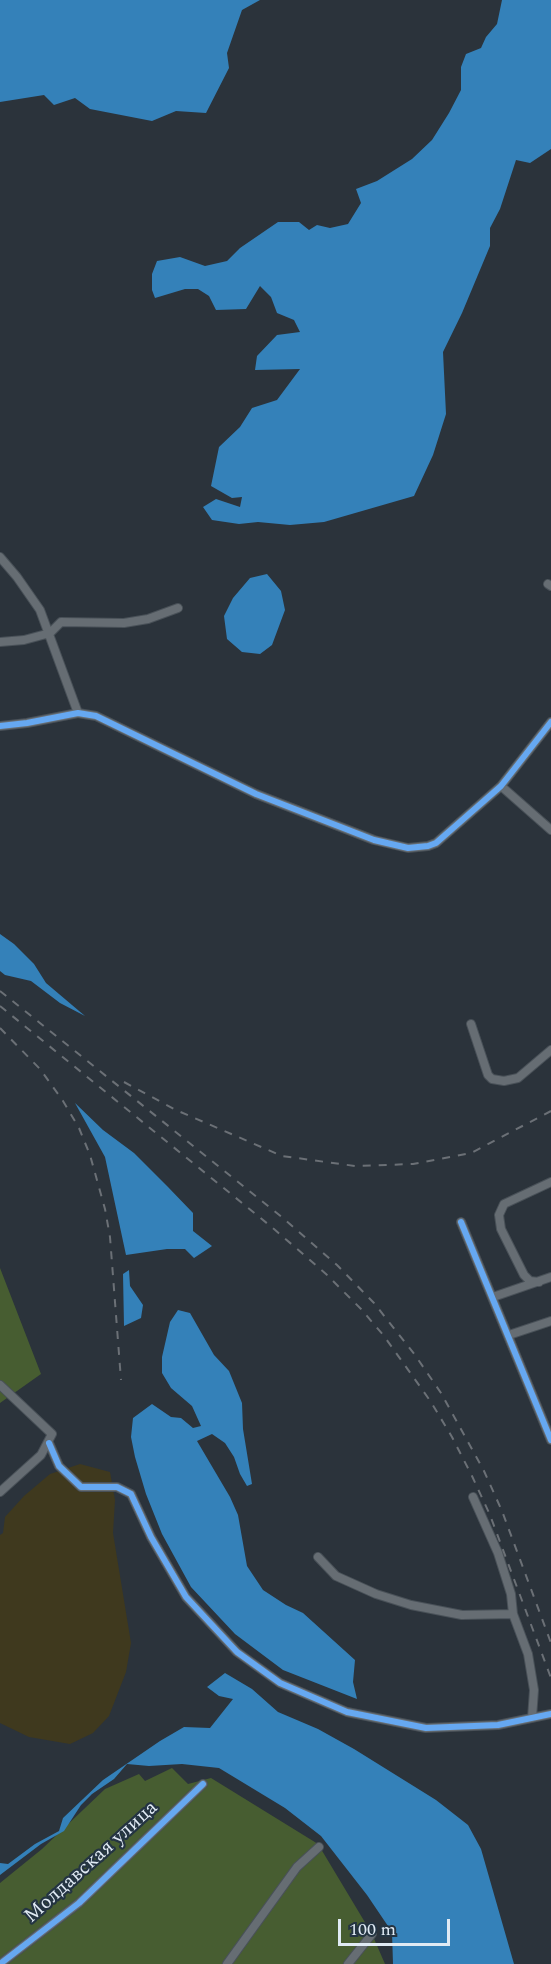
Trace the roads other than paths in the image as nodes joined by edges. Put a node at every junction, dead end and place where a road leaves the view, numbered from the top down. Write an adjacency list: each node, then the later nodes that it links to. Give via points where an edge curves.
1 (0, 557): 3 (street, via 30,594)
2 (178, 608): 3 (street, via 124,623 61,622)
3 (50, 633): 4 (street); 5 (street)
4 (0, 642)
5 (78, 713): 7 (street); 8 (street, via 111,722 256,794 374,840 408,848 436,843)
6 (551, 722): 8 (street)
7 (0, 726)
8 (501, 786): 9 (street)
9 (551, 830)
10 (471, 1024): 11 (street, via 492,1079 504,1082 519,1078)
11 (551, 1050)
12 (551, 1182): 15 (street, via 504,1204 499,1215 501,1229 524,1275)
13 (461, 1222): 16 (street)
14 (551, 1277): 15 (street)
15 (539, 1282): 16 (street)
16 (493, 1297): 18 (street)
17 (550, 1325): 18 (street)
18 (509, 1335): 20 (street)
19 (0, 1386): 21 (street, via 52,1434)
20 (551, 1440)
21 (49, 1443): 22 (street, via 42,1455); 27 (street, via 59,1466 81,1487 117,1487 131,1494 186,1597 237,1652 280,1683 347,1712 426,1728 498,1725)
22 (0, 1492)
23 (473, 1497): 25 (street, via 498,1553)
24 (318, 1557): 25 (street, via 336,1576 411,1605 462,1615)
25 (513, 1614): 27 (street, via 528,1654 534,1690)
26 (551, 1714): 27 (street)
27 (532, 1718)
28 (203, 1784): 31 (street, Молдавская улица, via 79,1903)
29 (319, 1847): 32 (street, via 297,1867)
30 (372, 1934): 33 (street)
31 (0, 1964)
32 (227, 1964)
33 (348, 1964)

